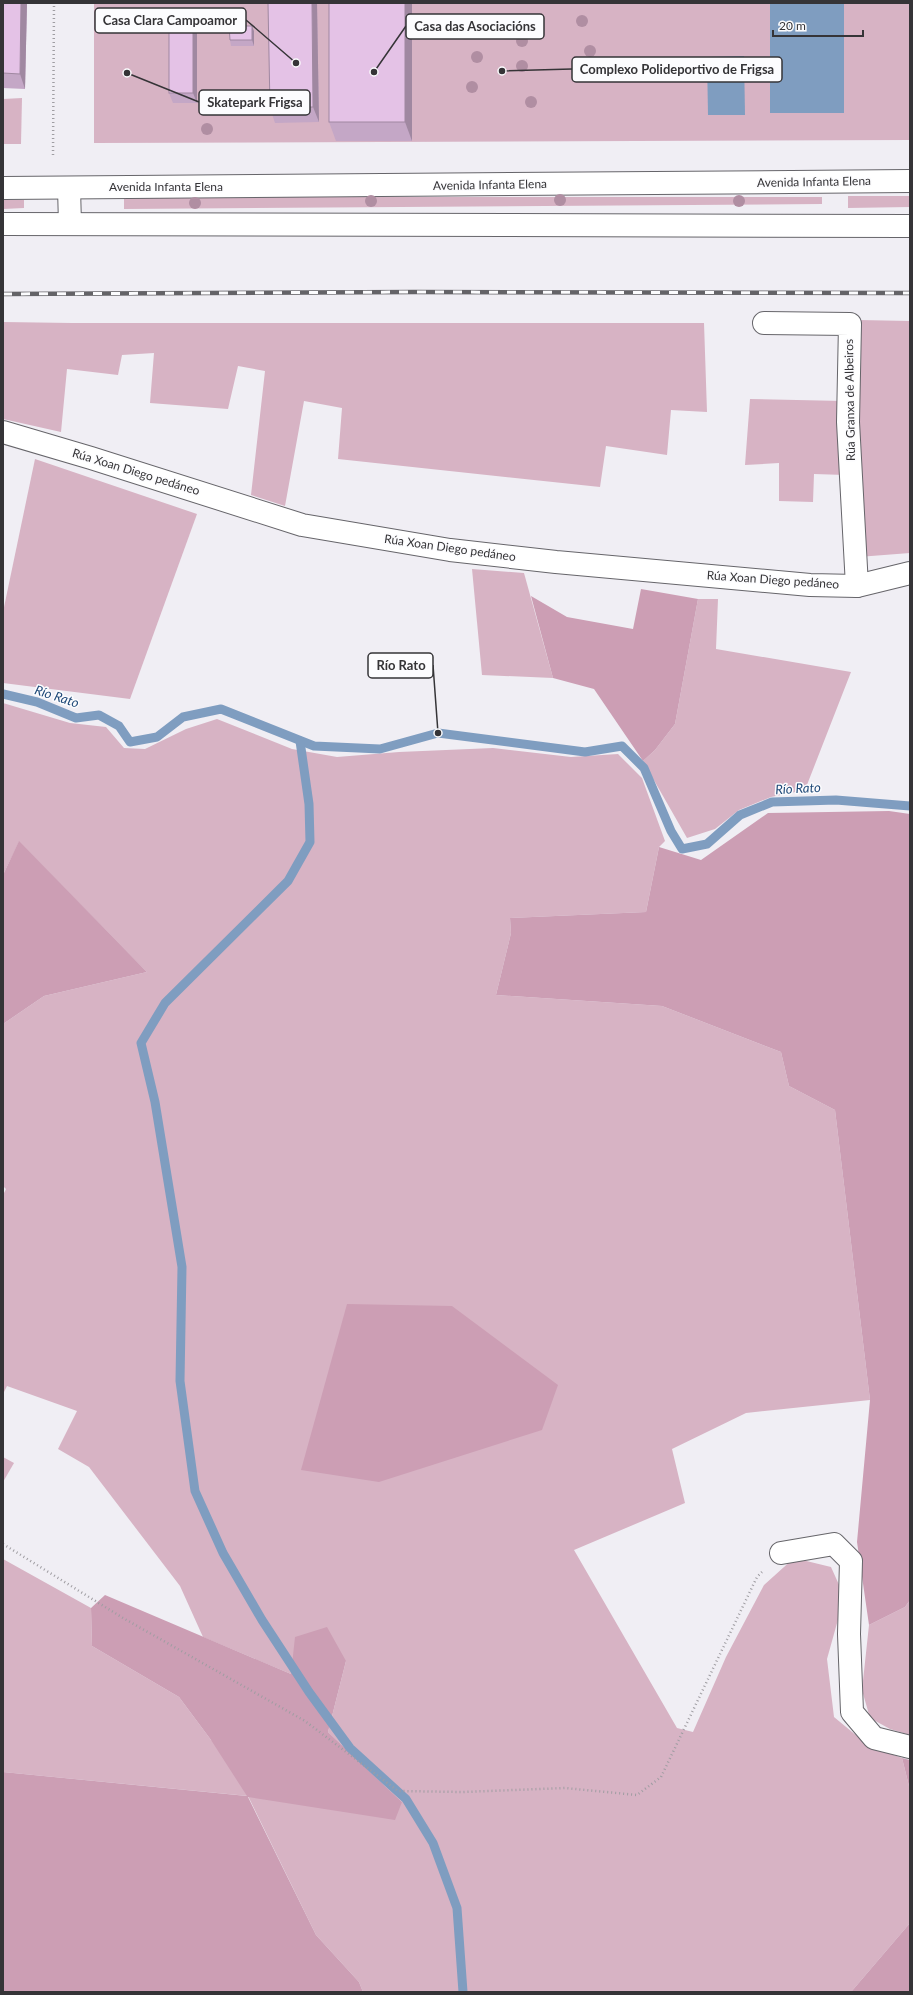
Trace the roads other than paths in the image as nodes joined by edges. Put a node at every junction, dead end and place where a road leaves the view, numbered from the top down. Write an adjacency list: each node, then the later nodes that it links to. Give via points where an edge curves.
1 (910, 181): 3 (street, Avenida Infanta Elena)
2 (3, 188): 3 (street, Avenida Infanta Elena)
3 (69, 188): 5 (street)
4 (3, 224): 5 (street)
5 (70, 224): 6 (street)
6 (910, 226)
7 (764, 323): 10 (street, Rúa Granxa de Albeiros, via 850,324 848,422)
8 (3, 432): 10 (street, Rúa Xoan Diego pedáneo, via 302,525 450,550 549,562 810,585)
9 (910, 573): 10 (street, Rúa Xoan Diego pedáneo)
10 (857, 586)
11 (781, 1553): 12 (street, via 834,1544 851,1562 849,1634 852,1712 874,1738)
12 (910, 1747)

